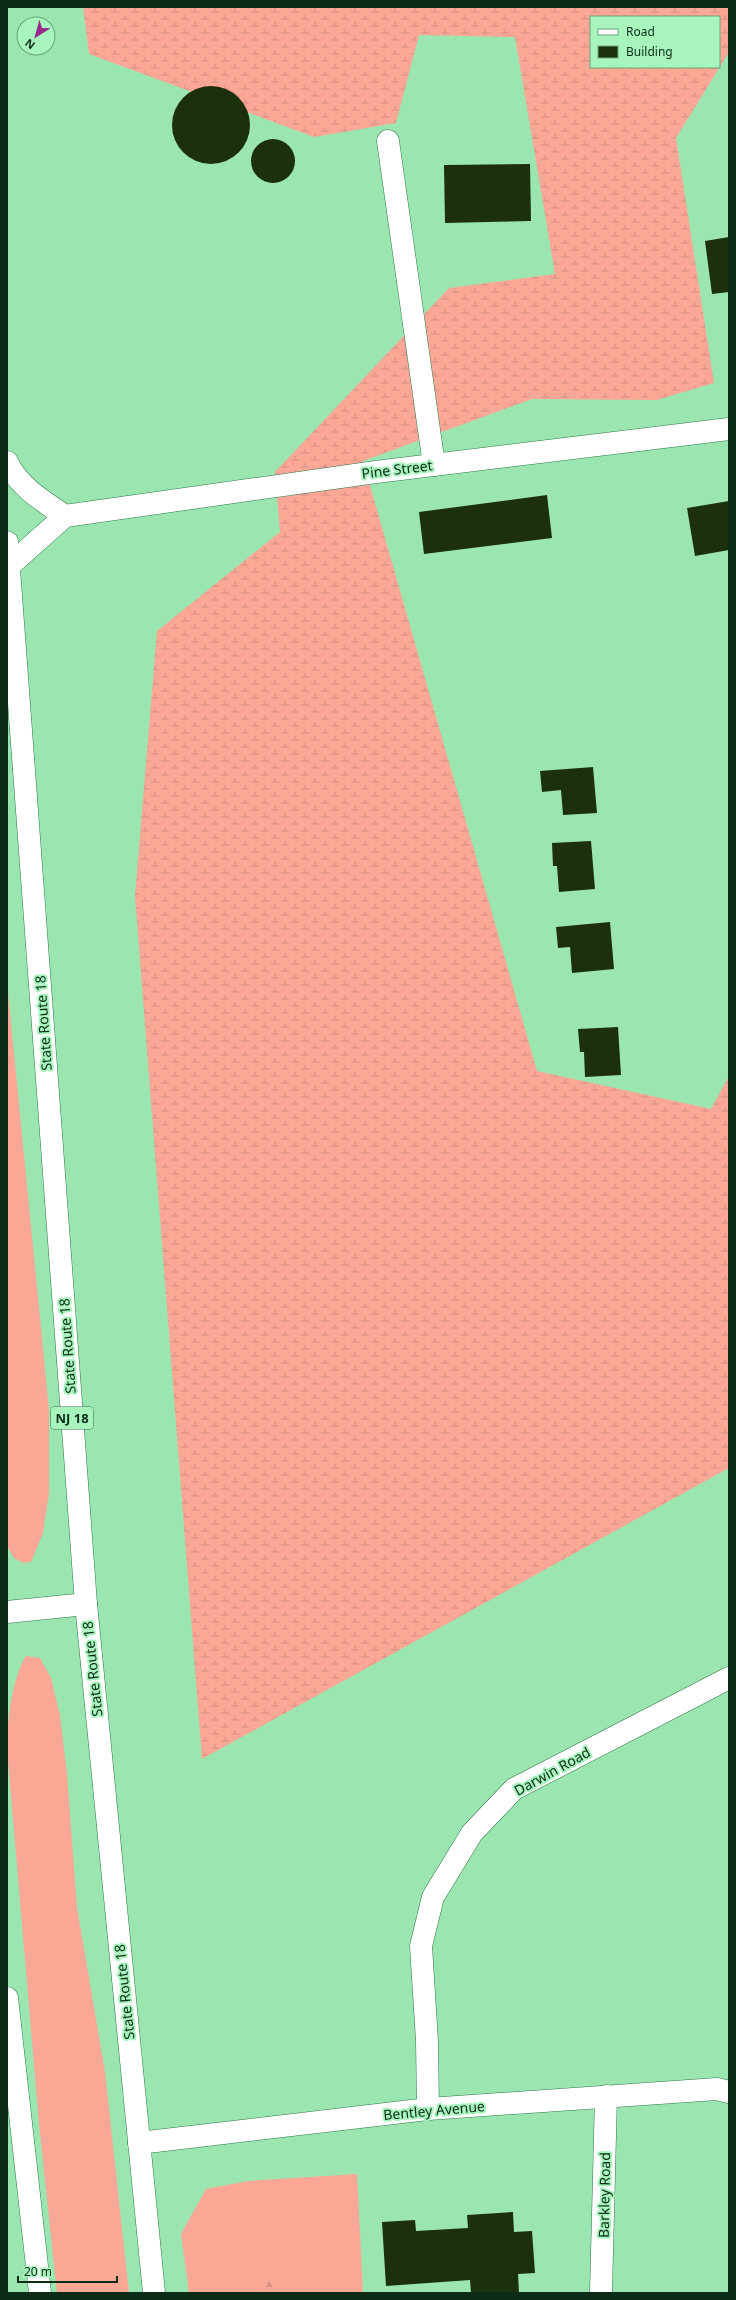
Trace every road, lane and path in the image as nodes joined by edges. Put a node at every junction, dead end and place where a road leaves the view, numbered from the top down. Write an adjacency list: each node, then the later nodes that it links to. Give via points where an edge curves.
1 (388, 140): 4 (main road)
2 (729, 429): 4 (main road, Pine Street)
3 (7, 462): 5 (main road, via 12,472 31,493)
4 (434, 465): 5 (main road, Pine Street)
5 (65, 516): 7 (main road)
6 (7, 542): 7 (main road, State Route 18 / NJ 18)
7 (10, 566): 8 (main road, State Route 18 / NJ 18)
8 (86, 1604): 9 (main road); 15 (main road, State Route 18 / NJ 18)
9 (7, 1612)
10 (729, 1678): 14 (main road, Darwin Road, via 514,1789 472,1834 433,1896 421,1946)
11 (7, 1998): 16 (main road)
12 (729, 2092): 13 (main road, Bentley Avenue, via 717,2089)
13 (606, 2096): 14 (main road, Bentley Avenue); 18 (main road, Barkley Road)
14 (428, 2109): 15 (main road, Bentley Avenue)
15 (140, 2143): 17 (main road, State Route 18 / NJ 18)
16 (40, 2293)
17 (154, 2293)
18 (601, 2293)

